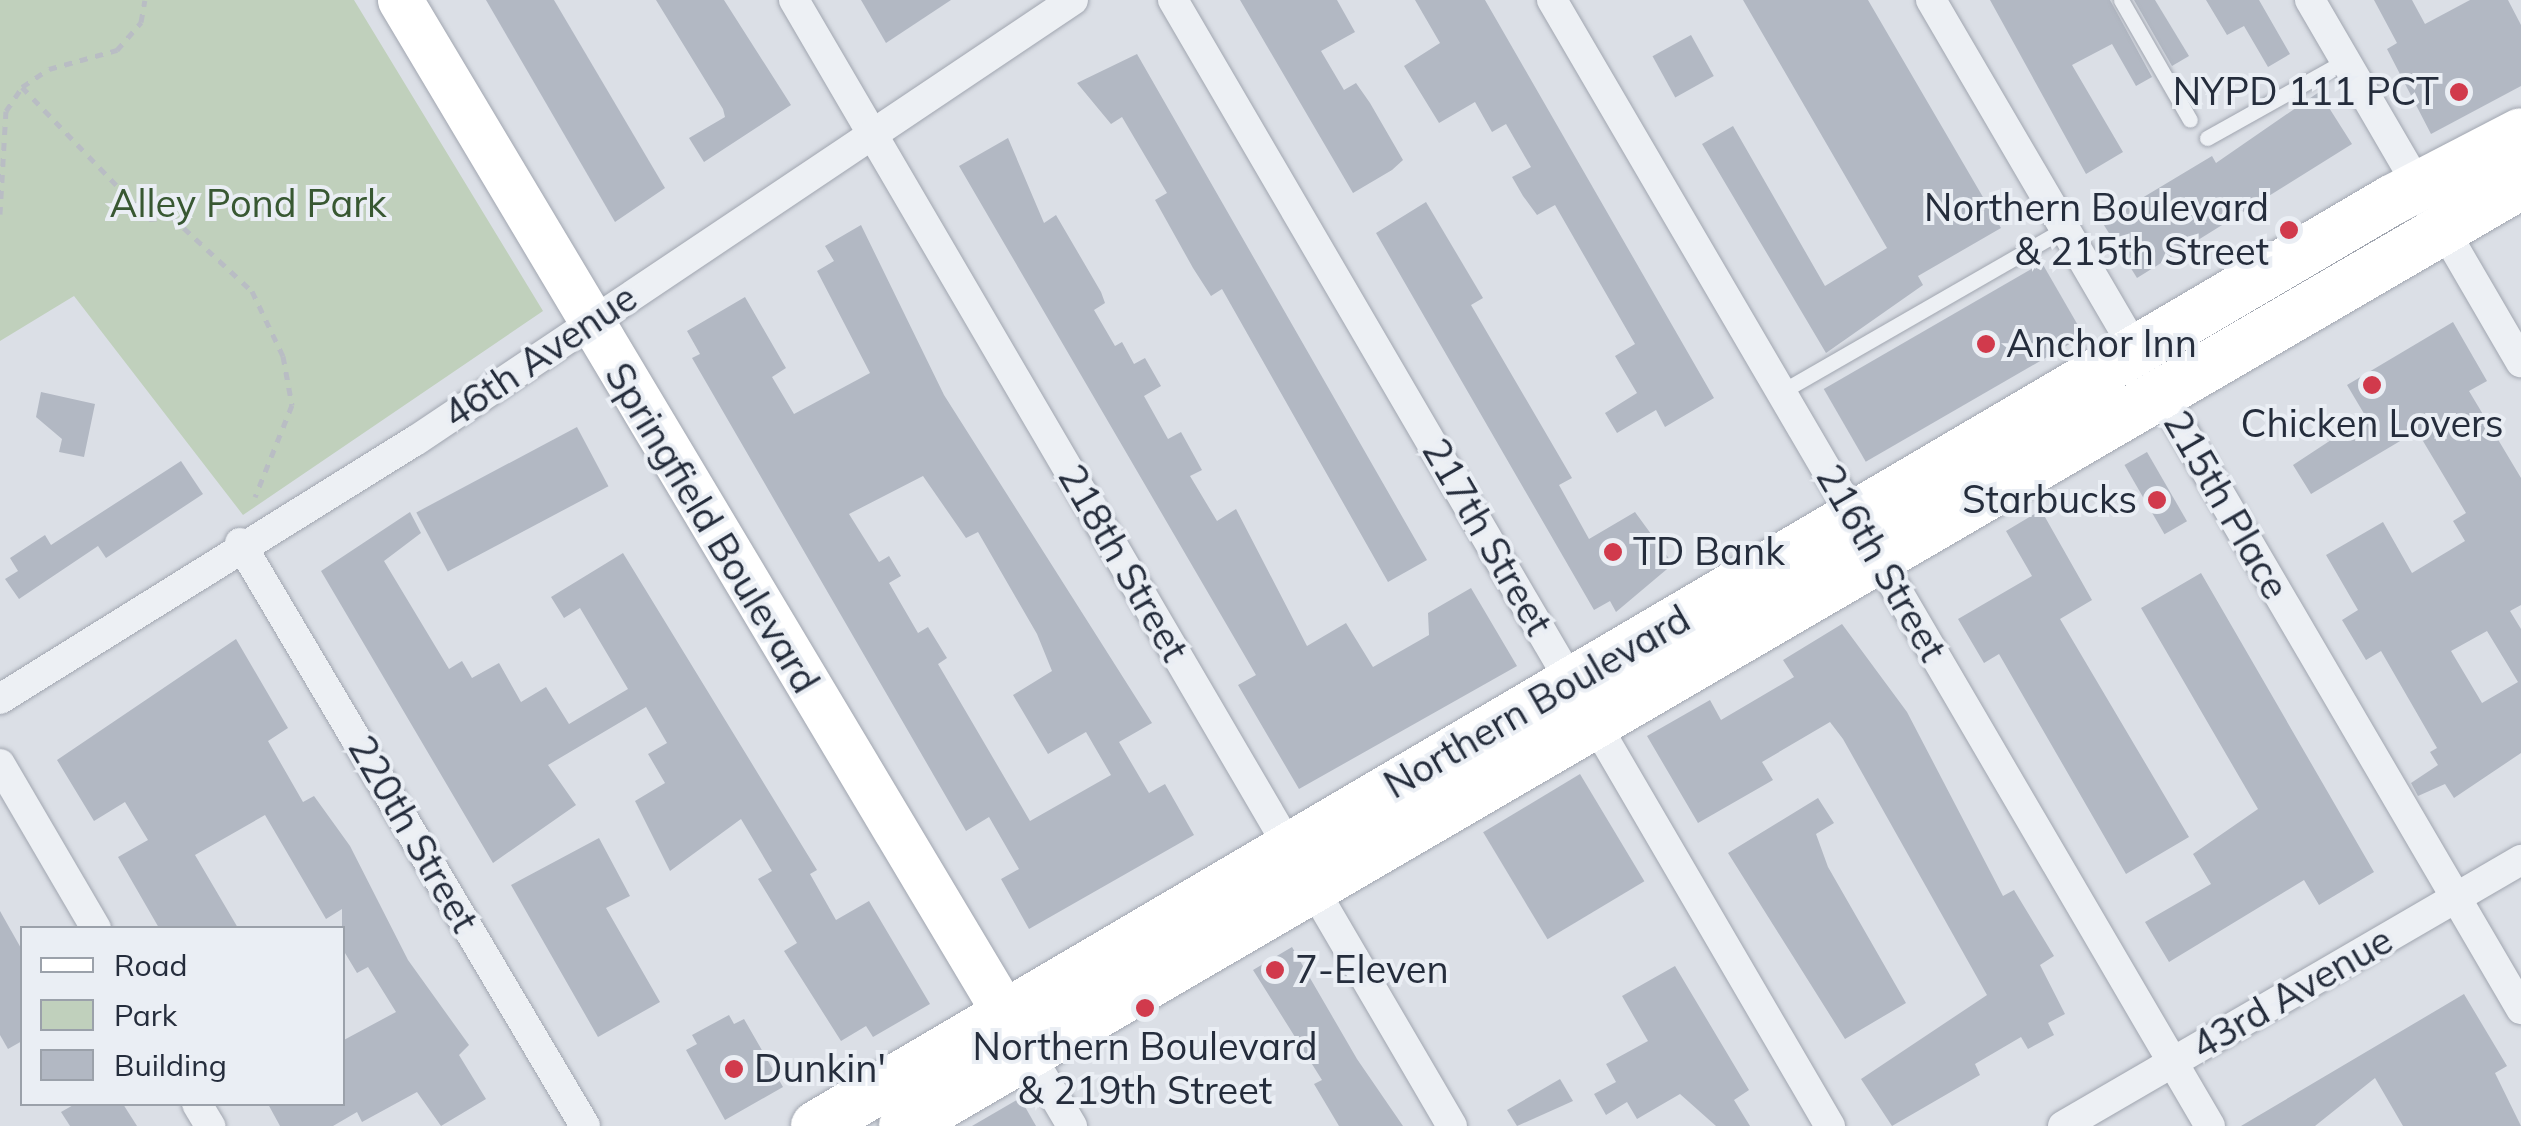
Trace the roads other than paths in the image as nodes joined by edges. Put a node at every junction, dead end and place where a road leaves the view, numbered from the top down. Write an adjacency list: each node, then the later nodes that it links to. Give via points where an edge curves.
1 (400, 0): 17 (main road, Springfield Boulevard)
2 (794, 0): 11 (street, 218th Street)
3 (1073, 0): 11 (street, 46th Avenue)
4 (1173, 0): 24 (street, 217th Street)
5 (1552, 0): 20 (street, 216th Street)
6 (1931, 0): 16 (street, 215th Place)
7 (2121, 0): 10 (lane)
8 (2310, 0): 9 (street)
9 (2346, 61): 13 (lane); 15 (street)
10 (2190, 120)
11 (872, 133): 17 (street, 46th Avenue); 27 (street, 218th Street)
12 (2521, 133): 15 (main road, Northern Boulevard)
13 (2207, 138)
14 (2521, 184): 15 (main road, Northern Boulevard)
15 (2430, 205): 18 (street); 19 (main road, Northern Boulevard)
16 (2065, 229): 19 (street, 215th Place); 20 (lane)
17 (588, 323): 22 (street, 46th Avenue); 31 (main road, Springfield Boulevard)
18 (2521, 362)
19 (2147, 370): 21 (main road, Northern Boulevard); 28 (street, 215th Place)
20 (1781, 392): 21 (street, 216th Street)
21 (1864, 536): 24 (main road, Northern Boulevard); 32 (street, 216th Street)
22 (240, 543): 23 (street, 46th Avenue); 33 (street, 220th Street)
23 (0, 699)
24 (1583, 702): 27 (main road, Northern Boulevard); 38 (street, 217th Street)
25 (0, 764): 29 (street)
26 (2521, 860): 28 (street, 43rd Avenue)
27 (1301, 867): 31 (main road, Northern Boulevard); 37 (street, 218th Street)
28 (2456, 898): 30 (street, 215th Place); 32 (street, 43rd Avenue)
29 (95, 926)
30 (2521, 1009)
31 (1017, 1034): 34 (main road, Northern Boulevard); 35 (main road, Northern Boulevard); 36 (street)
32 (2172, 1062): 39 (street, 43rd Avenue); 40 (street, 216th Street)
33 (585, 1126)
34 (816, 1126)
35 (904, 1126)
36 (1072, 1126)
37 (1452, 1126)
38 (1830, 1126)
39 (2063, 1126)
40 (2210, 1126)

